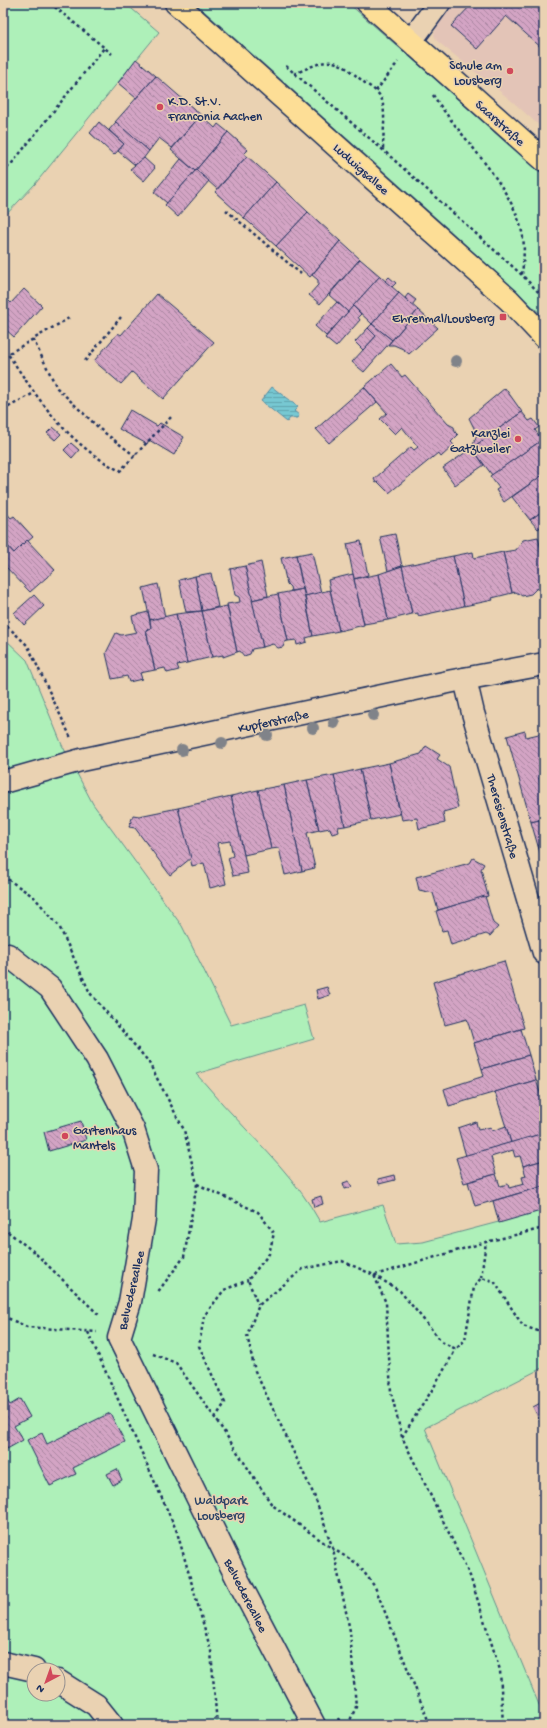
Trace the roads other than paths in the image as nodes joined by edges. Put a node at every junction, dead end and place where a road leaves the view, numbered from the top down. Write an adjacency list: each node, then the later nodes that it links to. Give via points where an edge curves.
1 (176, 3): 6 (main road, Ludwigsallee, via 509,300)
2 (368, 3): 4 (main road, Saarstraße)
3 (439, 3): 4 (street)
4 (411, 41): 5 (main road, Saarstraße)
5 (544, 160)
6 (544, 336)
7 (544, 664): 8 (street, Kupferstraße)
8 (465, 679): 9 (street, Kupferstraße, via 81,760); 11 (street, Theresienstraße)
9 (3, 782)
10 (3, 954): 16 (street, Belvedereallee, via 8,955 50,988 97,1059 133,1129 146,1170 144,1219 130,1302 119,1338 239,1582)
11 (544, 954)
12 (3, 1662): 13 (street)
13 (26, 1668)
14 (66, 1686): 15 (street, via 96,1705)
15 (112, 1725)
16 (314, 1725)

